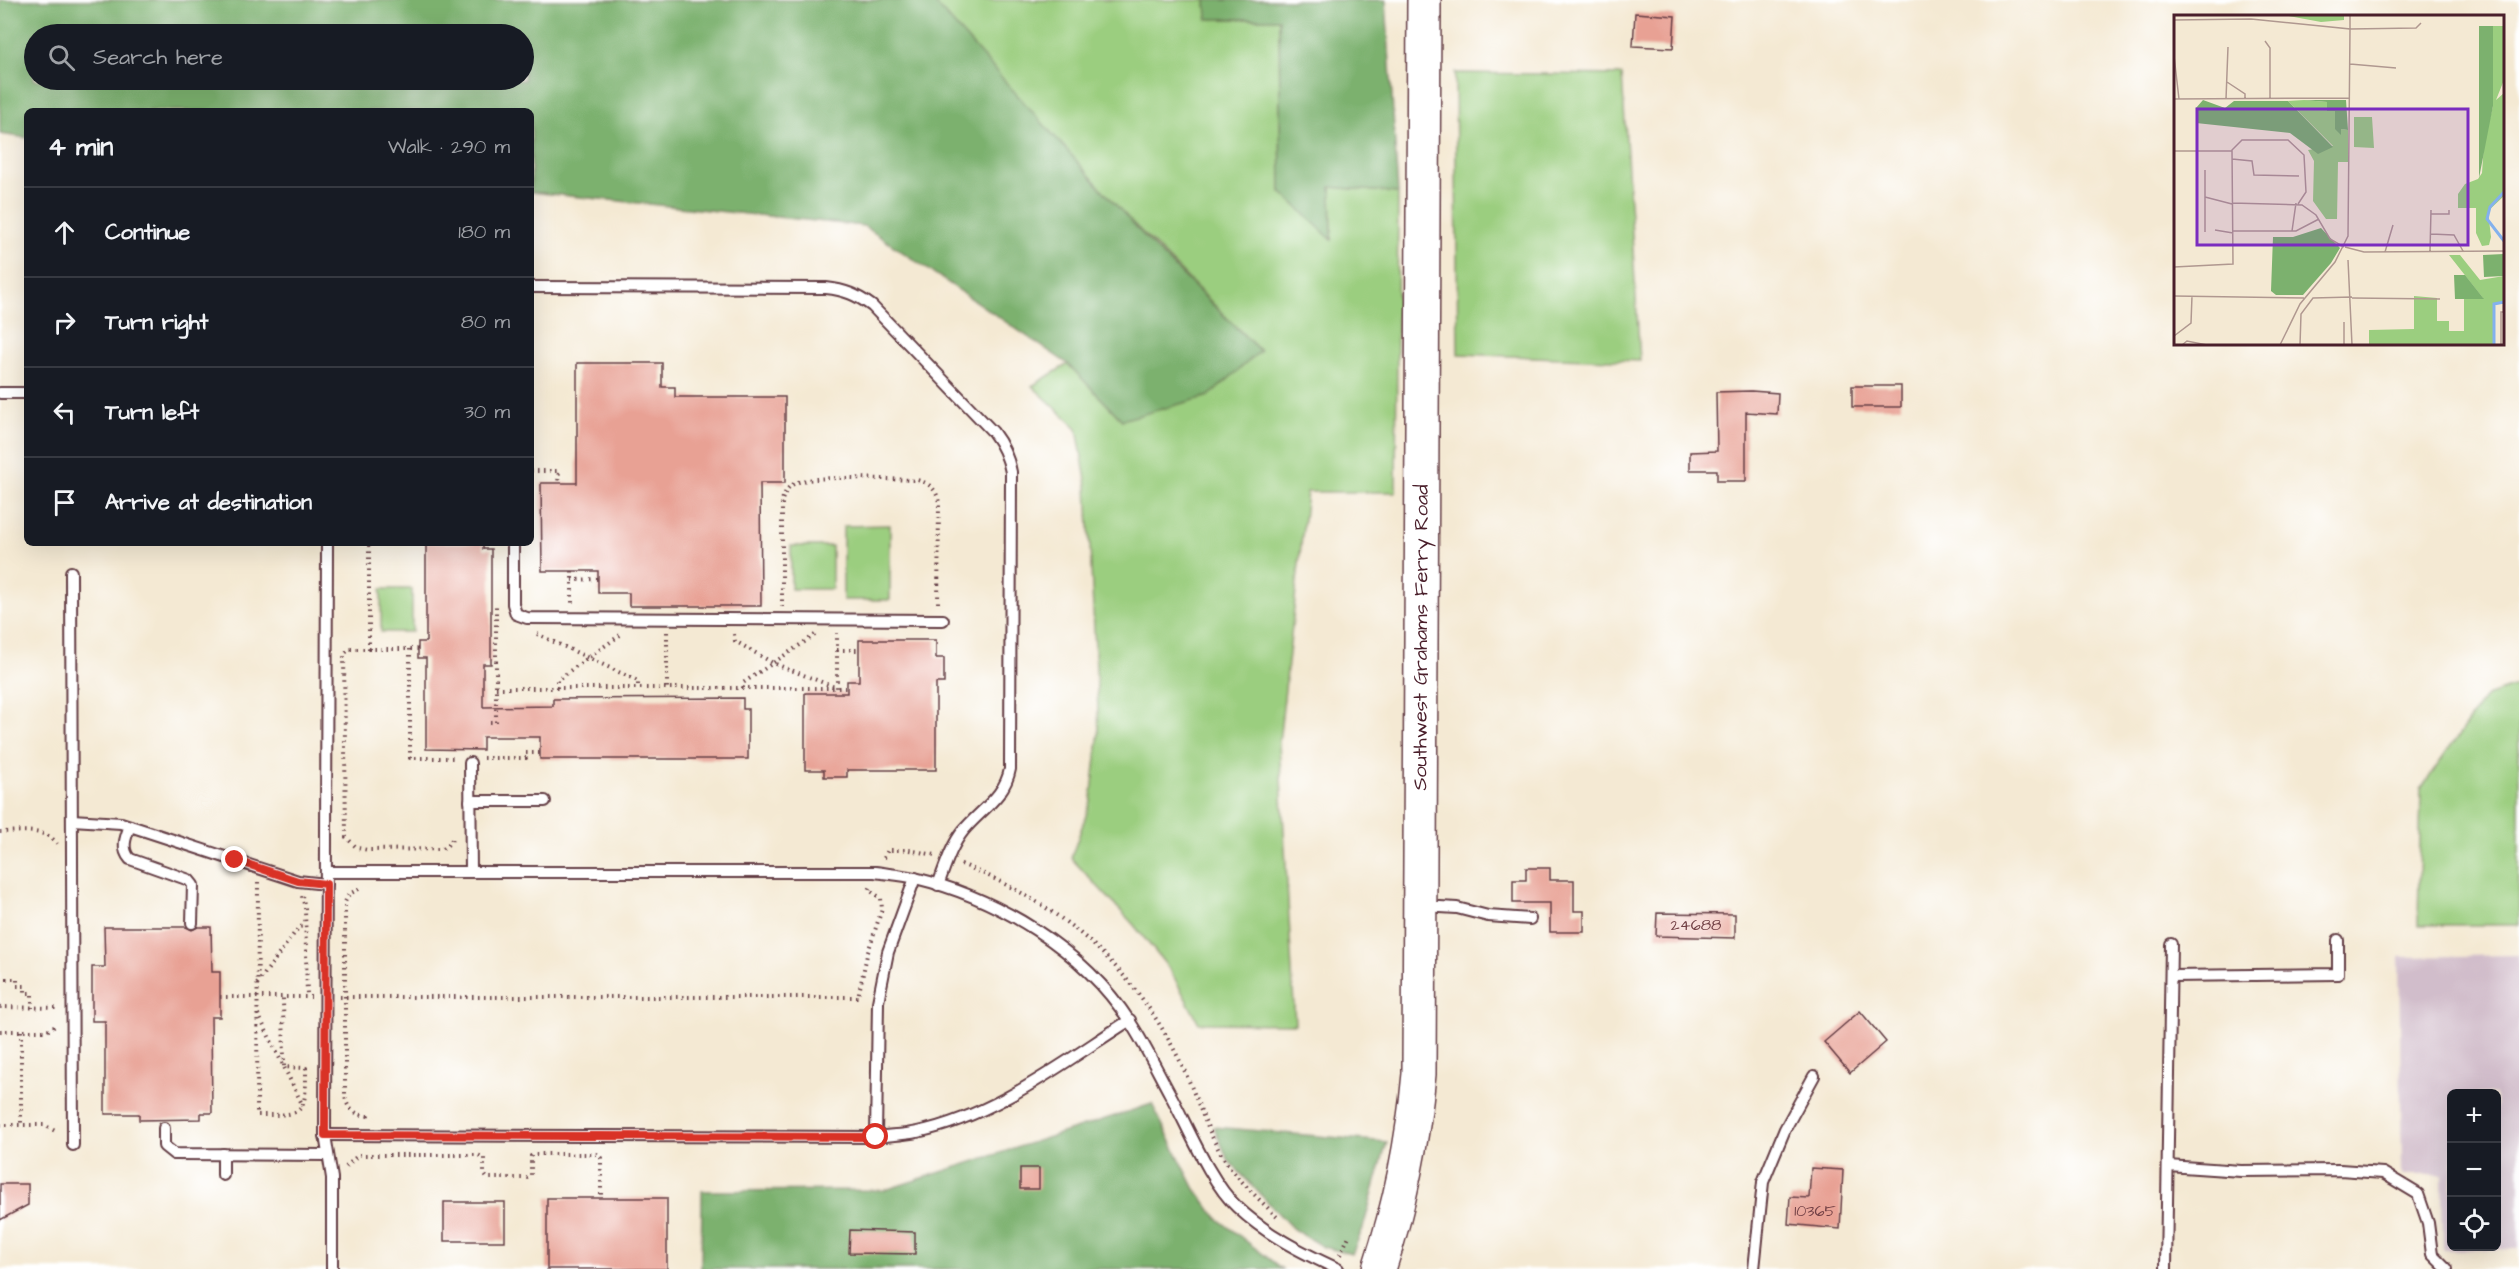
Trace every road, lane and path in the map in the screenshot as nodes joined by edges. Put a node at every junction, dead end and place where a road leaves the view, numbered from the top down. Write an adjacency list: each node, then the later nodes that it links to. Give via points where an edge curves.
1 (1424, 0): 60 (main road, Southwest Grahams Ferry Road)
2 (534, 287): 58 (lane, via 844,290 872,306 1002,444 1011,472 1010,769 1002,791 959,837)
3 (0, 393): 4 (lane)
4 (24, 393)
5 (534, 471): 6 (path, via 559,471)
6 (558, 483)
7 (327, 546): 50 (lane)
8 (369, 546): 25 (path)
9 (513, 546): 15 (lane, via 516,614 526,618)
10 (572, 571): 13 (path)
11 (70, 572): 44 (lane)
12 (598, 579): 13 (path)
13 (572, 580): 15 (path)
14 (496, 604): 22 (path)
15 (573, 618): 16 (lane)
16 (644, 619): 17 (lane); 30 (path)
17 (666, 619): 18 (lane); 35 (path)
18 (734, 619): 19 (lane); 31 (path, via 735,641)
19 (782, 619): 20 (lane); 21 (path, via 782,500 794,483 815,479 917,480 931,486 939,503)
20 (837, 620): 21 (lane); 28 (path); 31 (path)
21 (941, 620)
22 (496, 624): 23 (path); 32 (path)
23 (507, 624)
24 (528, 629): 30 (path)
25 (369, 649): 26 (path); 49 (path, via 350,649 344,654 345,832 352,845)
26 (410, 649): 27 (path); 41 (path, via 410,758)
27 (418, 649)
28 (837, 650): 29 (path); 37 (path)
29 (859, 650)
30 (588, 658): 33 (path, via 557,680); 34 (path, via 638,681)
31 (773, 663): 36 (path, via 743,683); 37 (path)
32 (496, 688): 33 (path); 39 (path, via 496,722)
33 (557, 688): 34 (path)
34 (638, 688): 35 (path)
35 (667, 688): 36 (path)
36 (743, 688): 37 (path)
37 (837, 688): 38 (path)
38 (847, 688)
39 (490, 722)
40 (540, 753): 41 (path, via 526,753 526,758)
41 (472, 760): 42 (lane)
42 (470, 801): 43 (lane); 52 (lane)
43 (545, 801)
44 (72, 820): 45 (lane); 77 (lane)
45 (130, 826): 57 (lane, via 298,881); 62 (lane, via 124,850 130,859 189,880 193,885)
46 (0, 832): 48 (path, via 42,833 53,838)
47 (455, 834): 49 (path, via 442,849)
48 (59, 849)
49 (368, 850): 51 (path)
50 (326, 872): 51 (lane); 57 (lane)
51 (368, 872): 52 (lane); 90 (path, via 368,888 354,890 345,902 344,976 345,1099 351,1110 368,1116)
52 (471, 872): 54 (lane, via 875,872)
53 (250, 878): 55 (path)
54 (915, 878): 58 (lane); 92 (lane, via 888,952 879,993)
55 (258, 881): 56 (path); 68 (path)
56 (268, 884)
57 (326, 884): 71 (lane)
58 (938, 885): 80 (lane, via 996,908 1071,956)
59 (298, 894): 63 (path, via 305,903)
60 (1420, 906): 61 (lane); 103 (main road, Southwest Grahams Ferry Road, via 1416,1109 1405,1180)
61 (1530, 919)
62 (192, 923)
63 (306, 926): 68 (path, via 299,927); 70 (path)
64 (2338, 940): 66 (lane, via 2338,974)
65 (2171, 944): 66 (lane)
66 (2170, 976): 97 (lane)
67 (0, 979): 76 (path, via 17,979 17,986 25,986 25,993 32,993)
68 (257, 985): 74 (path)
69 (283, 997): 70 (path); 74 (path); 83 (path)
70 (307, 997): 71 (path)
71 (325, 997): 89 (lane)
72 (59, 998): 79 (path)
73 (220, 998): 74 (path)
74 (257, 998): 78 (path)
75 (0, 1007): 76 (path)
76 (32, 1008): 79 (path)
77 (73, 1008): 79 (path); 93 (lane)
78 (257, 1011): 83 (path); 85 (path, via 257,1115 290,1115)
79 (59, 1013): 82 (path, via 52,1030)
80 (1130, 1020): 92 (lane, via 1013,1094 981,1109 918,1132); 102 (lane, via 1211,1172 1236,1206 1280,1241)
81 (0, 1031): 82 (path)
82 (21, 1031): 87 (path)
83 (284, 1067): 85 (path); 85 (path, via 306,1068)
84 (1814, 1076): 104 (lane, via 1785,1129 1763,1182)
85 (303, 1107)
86 (0, 1125): 87 (path)
87 (21, 1125): 91 (path, via 48,1126)
88 (164, 1128): 94 (lane, via 164,1146 170,1152)
89 (325, 1135): 90 (lane); 96 (lane)
90 (368, 1136): 92 (lane); 95 (path)
91 (59, 1137)
92 (876, 1137)
93 (73, 1145)
94 (223, 1154): 96 (lane); 98 (lane)
95 (368, 1154): 99 (path, via 352,1158); 100 (path, via 481,1155 487,1178 527,1178 531,1175 532,1155 599,1155)
96 (328, 1155): 101 (lane, via 332,1178)
97 (2168, 1166): 105 (lane); 106 (lane, via 2384,1173 2418,1194 2428,1223 2432,1254)
98 (223, 1175)
99 (344, 1176)
100 (601, 1198)
101 (332, 1269)
102 (1338, 1269)
103 (1379, 1269)
104 (1754, 1269)
105 (2166, 1269)
106 (2447, 1269)

